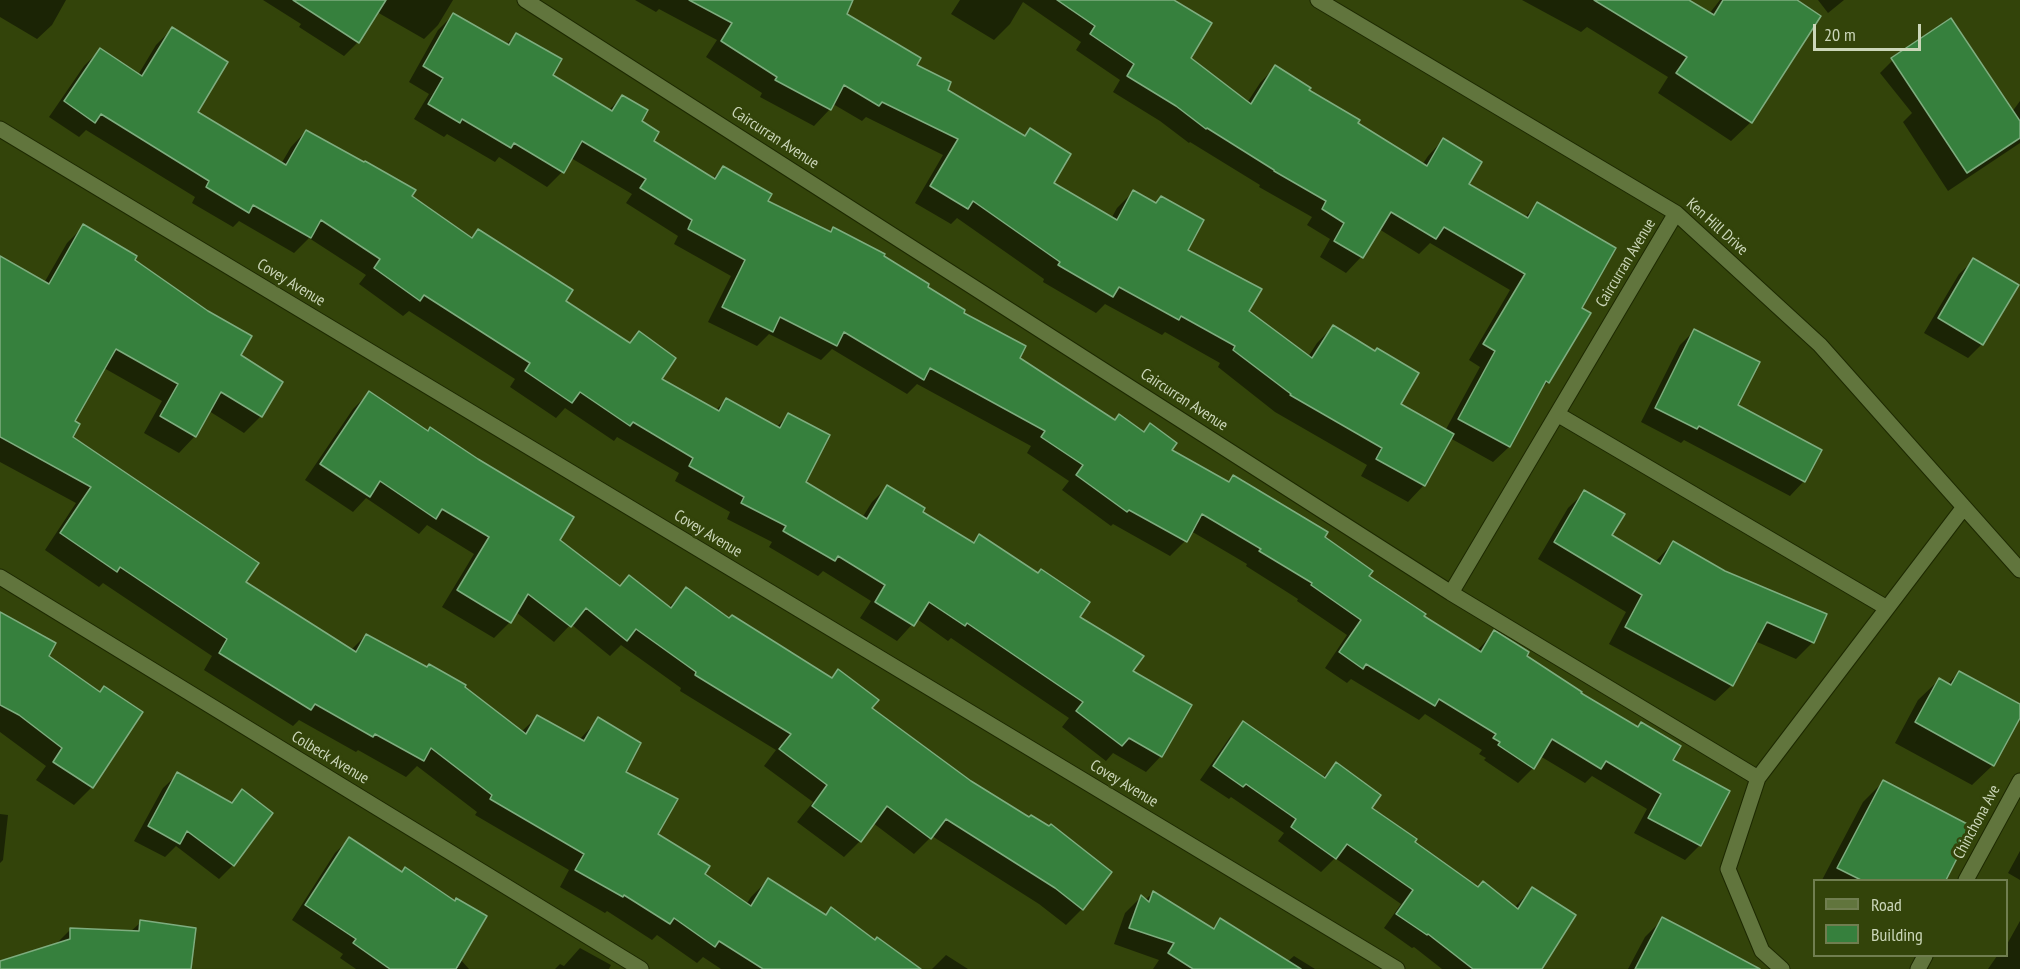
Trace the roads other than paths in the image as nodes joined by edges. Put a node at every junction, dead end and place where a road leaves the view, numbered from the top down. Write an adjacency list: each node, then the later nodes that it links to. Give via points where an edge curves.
1 (525, 0): 9 (street, Caircurran Avenue)
2 (1318, 0): 4 (street, Ken Hill Drive)
3 (0, 129): 15 (street, Covey Avenue)
4 (1676, 213): 5 (street, Caircurran Avenue); 6 (street, Ken Hill Drive, via 1820,345)
5 (1557, 414): 9 (street, Caircurran Avenue); 10 (street)
6 (1964, 507): 7 (street, Ken Hill Drive); 10 (street)
7 (2020, 570)
8 (0, 577): 14 (street, Colbeck Avenue)
9 (1451, 593): 11 (street)
10 (1887, 609): 11 (street)
11 (1758, 778): 16 (street, via 1728,869 1762,951)
12 (2020, 781): 13 (street, Chinchona Ave)
13 (1967, 879)
14 (641, 969)
15 (1397, 969)
16 (1782, 969)

